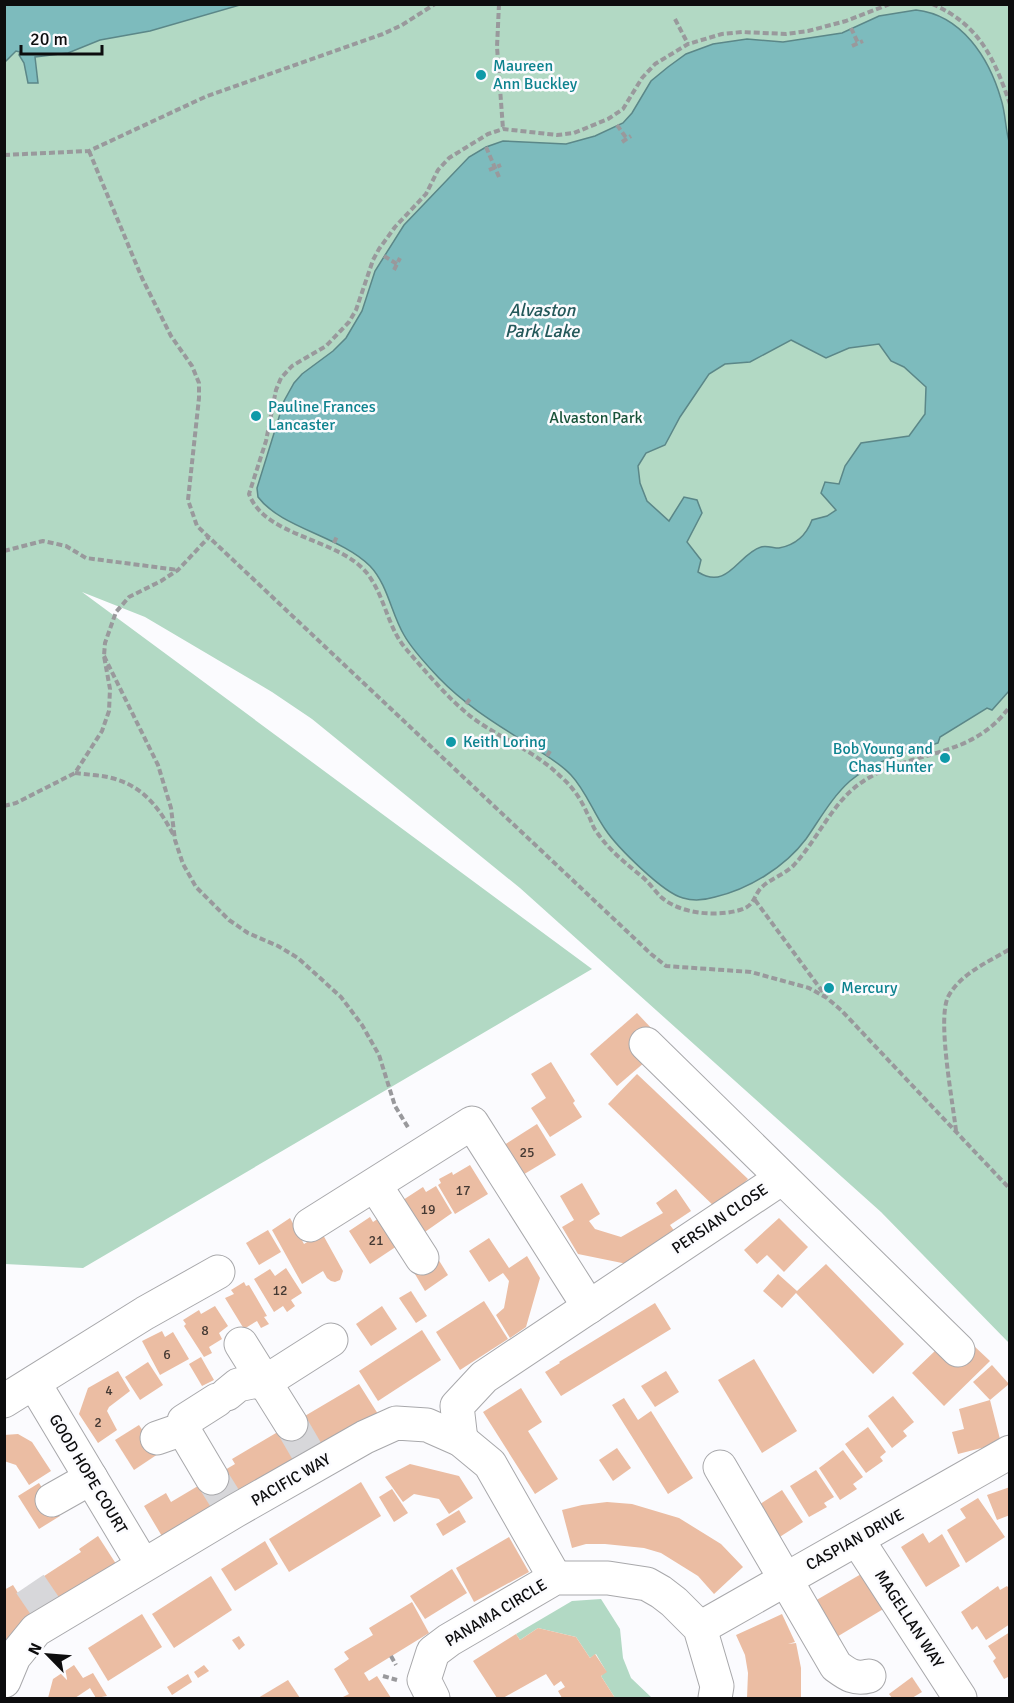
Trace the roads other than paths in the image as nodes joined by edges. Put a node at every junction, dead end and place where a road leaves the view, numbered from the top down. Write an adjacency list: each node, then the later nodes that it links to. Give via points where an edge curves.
1 (646, 1044): 2 (street, PERSIAN CLOSE)
2 (782, 1178): 7 (street, PERSIAN CLOSE); 10 (street)
3 (375, 1185): 4 (street); 5 (street); 7 (street, via 472,1123)
4 (310, 1225)
5 (422, 1258)
6 (218, 1272): 12 (street)
7 (589, 1307): 15 (street, PERSIAN CLOSE, via 484,1377 457,1406)
8 (331, 1340): 11 (street)
9 (241, 1344): 11 (street)
10 (958, 1350)
11 (265, 1382): 14 (street); 19 (street, via 238,1385 170,1433)
12 (34, 1383): 13 (street); 18 (street, GOOD HOPE COURT)
13 (4, 1401)
14 (291, 1424)
15 (461, 1440): 22 (street, PACIFIC WAY, via 427,1425 396,1423 312,1460); 23 (street, PACIFIC WAY, via 490,1464)
16 (1010, 1452): 21 (street, CASPIAN DRIVE)
17 (720, 1467): 24 (street)
18 (91, 1478): 20 (street); 22 (street, GOOD HOPE COURT)
19 (212, 1478)
20 (51, 1500)
21 (857, 1539): 24 (street, CASPIAN DRIVE); 30 (street, MAGELLAN WAY)
22 (143, 1565): 27 (street, PACIFIC WAY, via 36,1630 14,1657)
23 (555, 1578): 25 (street, PANAMA CIRCLE, via 608,1578 646,1584 674,1602); 28 (street, PANAMA CIRCLE, via 433,1652 424,1680)
24 (785, 1580): 25 (street, CASPIAN DRIVE); 26 (street, via 836,1665 849,1676)
25 (700, 1628): 29 (street, PANAMA CIRCLE, via 717,1686)
26 (868, 1676)
27 (4, 1681)
28 (433, 1698)
29 (715, 1698)
30 (960, 1698)

